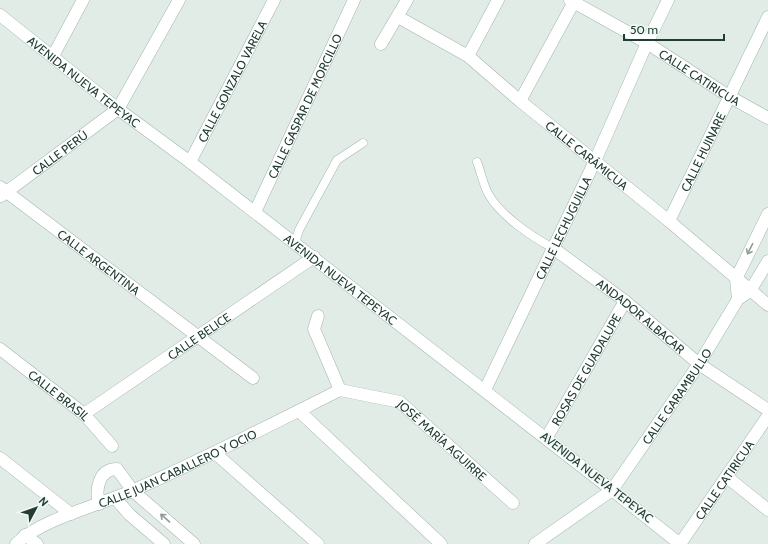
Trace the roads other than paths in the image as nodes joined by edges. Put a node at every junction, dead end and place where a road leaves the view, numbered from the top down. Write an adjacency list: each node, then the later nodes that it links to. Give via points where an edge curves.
1 (83, 0): 14 (street)
2 (179, 0): 18 (street)
3 (274, 0): 22 (street, CALLE GONZALO VARELA)
4 (354, 0): 25 (street, CALLE GASPAR DE MORCILLO)
5 (407, 0): 10 (street)
6 (498, 0): 15 (street)
7 (668, 0): 12 (street, CALLE LECHUGUILLA)
8 (573, 1): 12 (street, CALLE CATIRICUA); 17 (street)
9 (0, 15): 14 (street, AVENIDA NUEVA TEPEYAC)
10 (398, 17): 13 (street); 15 (street, CALLE CARÁMICUA)
11 (768, 18): 16 (street, CALLE HUINARE)
12 (647, 43): 16 (street, CALLE CATIRICUA); 21 (street, CALLE LECHUGUILLA)
13 (381, 44)
14 (54, 56): 18 (street, AVENIDA NUEVA TEPEYAC)
15 (468, 56): 17 (street, CALLE CARÁMICUA)
16 (730, 96): 19 (street, CALLE CATIRICUA); 27 (street, CALLE HUINARE)
17 (520, 101): 21 (street, CALLE CARÁMICUA)
18 (118, 109): 22 (street, AVENIDA NUEVA TEPEYAC); 24 (street, CALLE PERÚ)
19 (768, 118)
20 (363, 144): 28 (lane, via 337,160 299,230)
21 (595, 161): 27 (street, CALLE CARÁMICUA); 29 (street, CALLE LECHUGUILLA)
22 (190, 162): 25 (street, AVENIDA NUEVA TEPEYAC)
23 (477, 162): 29 (lane, via 489,195 504,213)
24 (2, 192): 38 (street, CALLE ARGENTINA)
25 (255, 212): 28 (street, AVENIDA NUEVA TEPEYAC)
26 (768, 214): 32 (street, one-way to 32)
27 (670, 221): 32 (street, CALLE CARÁMICUA)
28 (295, 243): 30 (street, AVENIDA NUEVA TEPEYAC)
29 (553, 248): 35 (street, ANDADOR ALBACAR); 43 (street, CALLE LECHUGUILLA)
30 (314, 257): 38 (street, CALLE BELICE); 43 (street, AVENIDA NUEVA TEPEYAC)
31 (768, 261): 33 (street, CALLE GARAMBULLO)
32 (736, 279): 33 (street, CALLE CARÁMICUA); 34 (street)
33 (750, 291): 34 (street, CALLE GARAMBULLO); 36 (street, CALLE CARÁMICUA)
34 (738, 299): 40 (street, CALLE GARAMBULLO)
35 (625, 301): 40 (street, ANDADOR ALBACAR); 48 (street, ROSAS DE GUADALUPE)
36 (768, 305)
37 (318, 316): 42 (street, via 314,329)
38 (198, 336): 41 (street, CALLE ARGENTINA); 46 (street, CALLE BELICE)
39 (0, 349): 46 (street, CALLE BRASIL)
40 (699, 364): 44 (street, ANDADOR ALBACAR); 53 (street, CALLE GARAMBULLO)
41 (253, 378)
42 (340, 390): 45 (street, CALLE JUAN CABALLERO Y OCIO); 56 (street, JOSÉ MARÍA AGUIRRE, via 400,402)
43 (485, 390): 48 (street, AVENIDA NUEVA TEPEYAC)
44 (768, 410)
45 (299, 411): 50 (street, CALLE JUAN CABALLERO Y OCIO); 66 (street)
46 (84, 414): 49 (street, CALLE BRASIL)
47 (768, 416): 52 (street, CALLE CATIRICUA)
48 (546, 438): 53 (street, AVENIDA NUEVA TEPEYAC)
49 (112, 446)
50 (216, 452): 54 (street, CALLE JUAN CABALLERO Y OCIO); 65 (street)
51 (0, 458): 59 (street)
52 (727, 477): 58 (street); 68 (street, CALLE CATIRICUA)
53 (612, 490): 67 (street); 68 (street, AVENIDA NUEVA TEPEYAC)
54 (133, 491): 55 (street, CALLE JUAN CABALLERO Y OCIO); 57 (street, via 117,469 111,469 103,475 98,484); 64 (street, one-way to 54)
55 (115, 498): 57 (street, CALLE JUAN CABALLERO Y OCIO); 63 (street, via 130,515)
56 (513, 503)
57 (99, 504): 59 (street, CALLE JUAN CABALLERO Y OCIO)
58 (768, 510)
59 (72, 514): 60 (street, CALLE JUAN CABALLERO Y OCIO)
60 (25, 535): 61 (street, CALLE JUAN CABALLERO Y OCIO); 62 (street)
61 (16, 544)
62 (36, 544)
63 (164, 544)
64 (194, 544)
65 (318, 544)
66 (441, 544)
67 (535, 544)
68 (680, 544)

